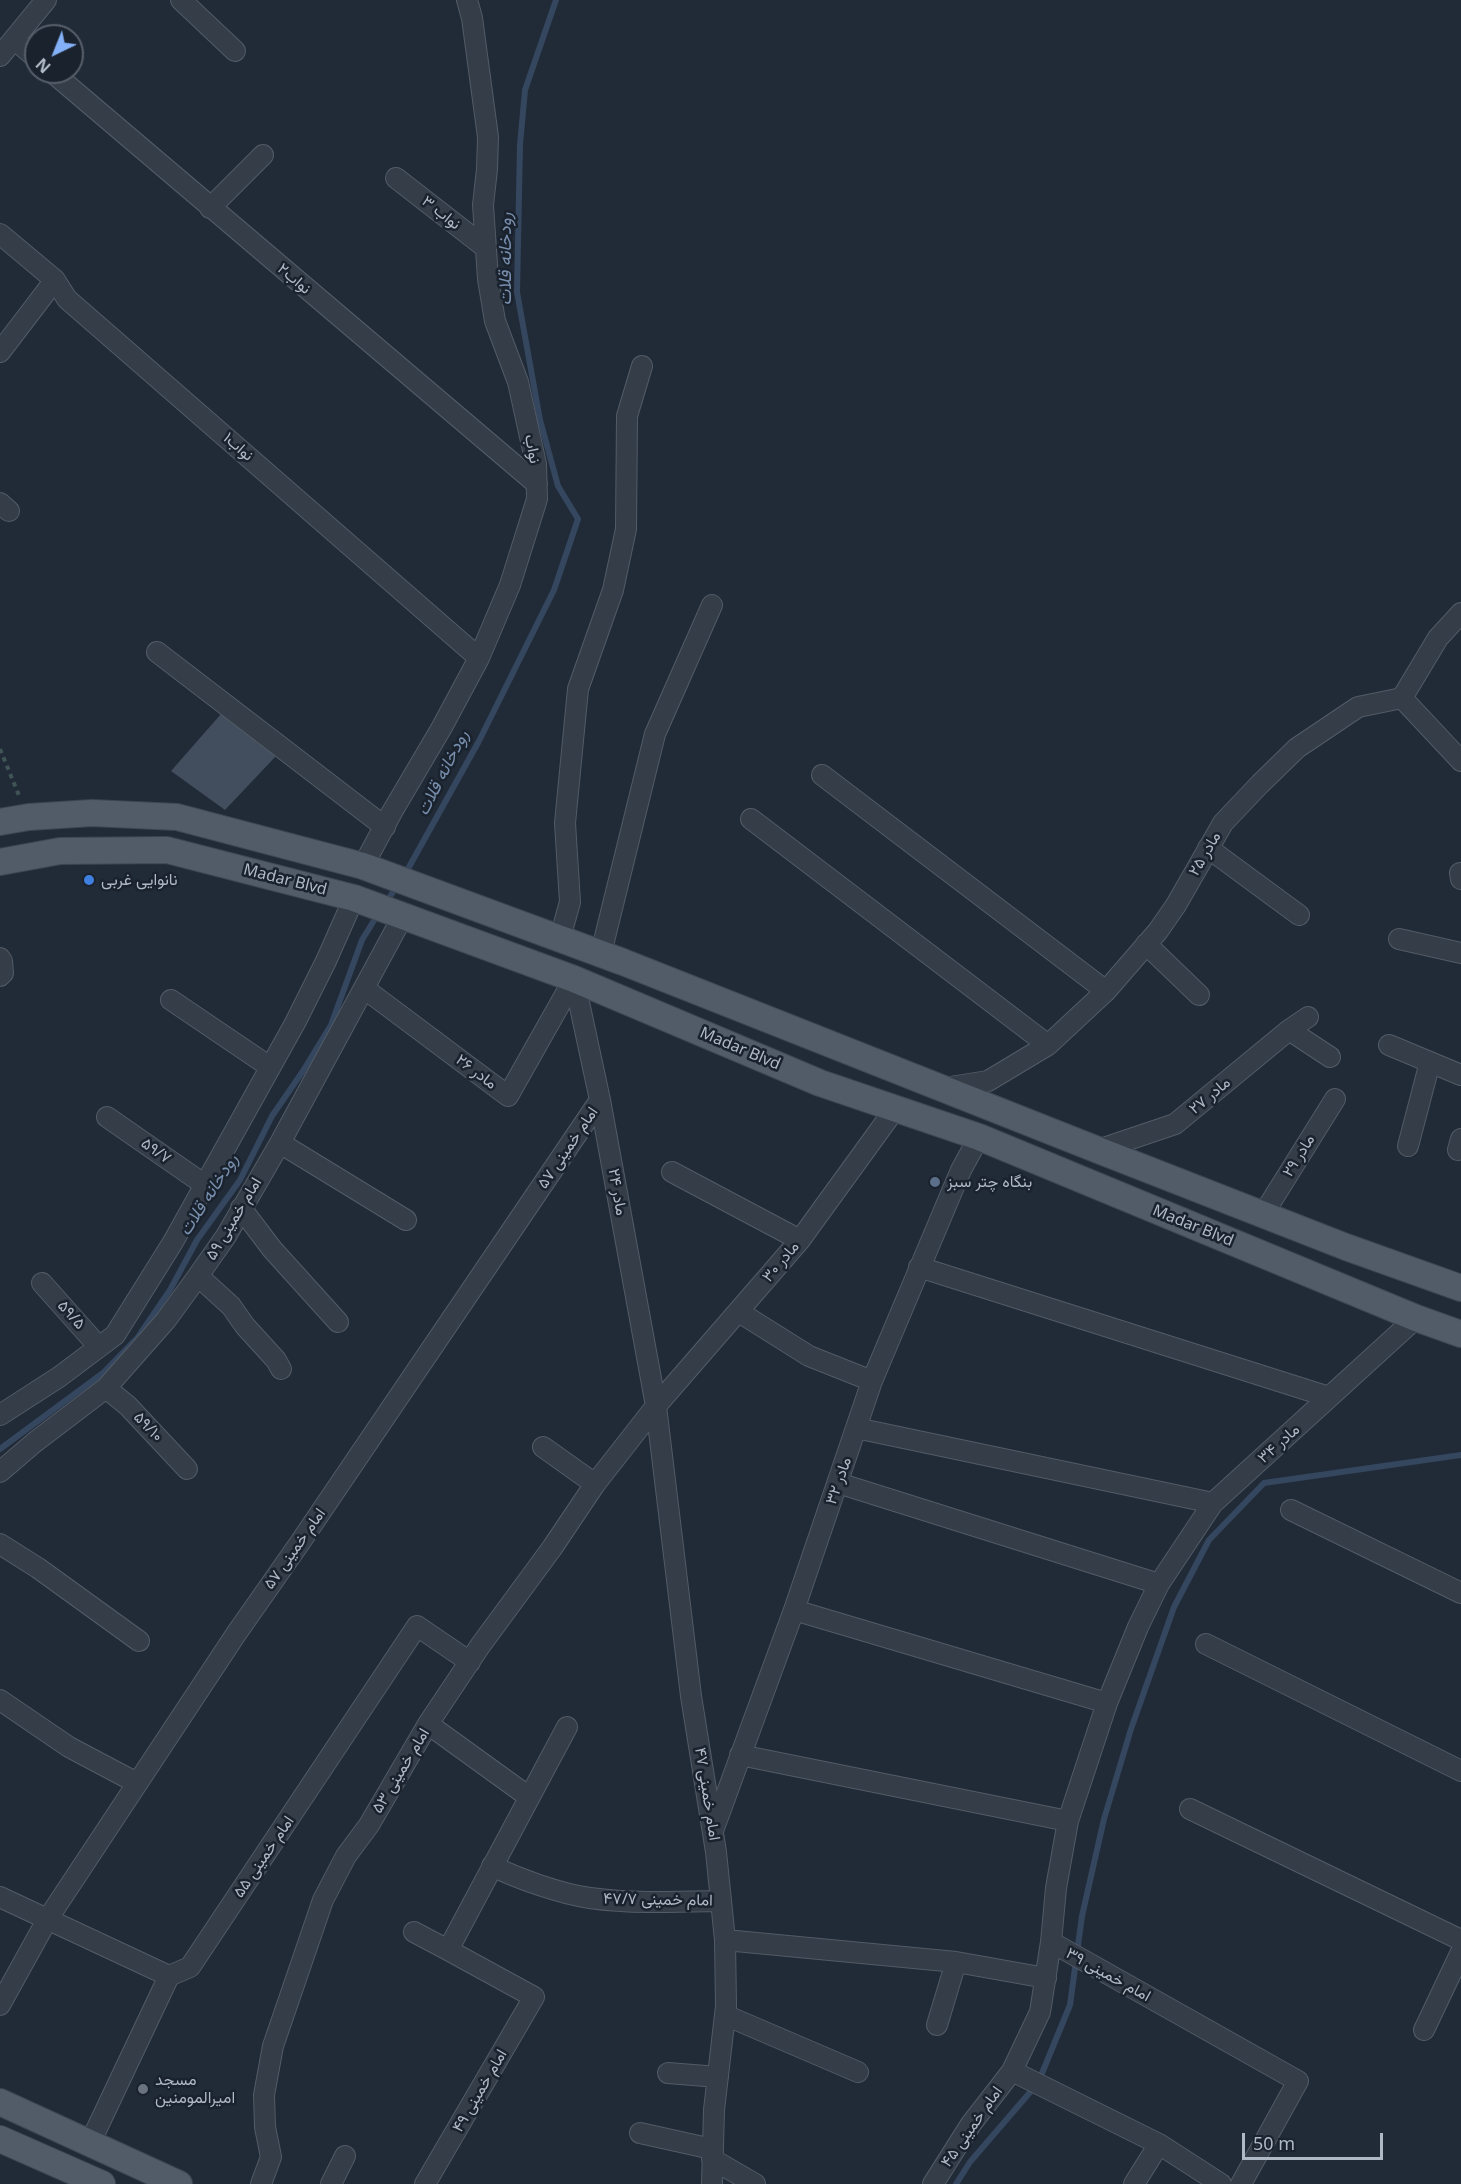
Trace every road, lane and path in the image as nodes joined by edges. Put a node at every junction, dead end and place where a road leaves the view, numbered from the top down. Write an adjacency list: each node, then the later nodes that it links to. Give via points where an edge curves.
1 (46, 0): 4 (street)
2 (181, 0): 6 (street)
3 (467, 0): 13 (street, نواب, via 488,137 483,205)
4 (14, 39): 5 (street); 7 (street)
5 (24, 48)
6 (235, 51)
7 (0, 56)
8 (66, 84): 11 (street, نواب۲)
9 (263, 155): 11 (street)
10 (396, 178): 13 (street, نواب ۳)
11 (210, 208): 17 (street, نواب۲)
12 (0, 234): 14 (street, نواب۱)
13 (486, 248): 17 (street, نواب, via 495,321 518,382)
14 (55, 280): 15 (street); 21 (street, نواب۱, via 67,299)
15 (0, 352)
16 (642, 366): 38 (street, via 627,416 626,529 613,590 578,689 565,824 570,902)
17 (537, 484): 21 (street, نواب, via 537,499 510,585)
18 (712, 605): 41 (street, via 655,734)
19 (1461, 613): 22 (street, via 1438,638)
20 (157, 652): 29 (street)
21 (479, 658): 29 (street, نواب)
22 (1402, 698): 24 (street); 30 (street, مادر ۲۵, via 1358,707 1297,748 1222,823)
23 (0, 749): 26 (path)
24 (1461, 761)
25 (822, 776): 47 (street)
26 (28, 818): 28 (main road, Madar Blvd); 32 (main road, Madar Blvd, via 92,813 177,817)
27 (751, 819): 52 (street)
28 (0, 822)
29 (385, 827): 32 (street, نواب)
30 (1208, 848): 37 (street); 40 (street, مادر ۲۵, via 1176,905)
31 (0, 862): 35 (main road, Madar Blvd, via 60,851 167,850)
32 (371, 869): 38 (main road, Madar Blvd)
33 (1460, 873): 34 (street)
34 (1461, 879)
35 (359, 900): 36 (main road, Madar Blvd); 57 (street)
36 (397, 914): 45 (main road, Madar Blvd); 46 (street, امام خمینی ۵۹)
37 (1299, 915)
38 (560, 938): 41 (main road, Madar Blvd)
39 (1400, 939): 42 (street)
40 (1146, 944): 47 (street, مادر ۲۵); 48 (street)
41 (601, 953): 54 (main road, Madar Blvd)
42 (1461, 953)
43 (0, 958): 44 (street)
44 (0, 976)
45 (574, 979): 46 (street, مادر ۲۶, via 508,1096); 59 (main road, Madar Blvd); 62 (street, مادر ۲۴)
46 (364, 989): 66 (street, امام خمینی ۵۹)
47 (1106, 991): 52 (street, مادر ۲۵)
48 (1199, 995)
49 (171, 1000): 57 (street)
50 (1308, 1017): 51 (street, مادر ۲۷)
51 (1289, 1030): 55 (street); 68 (street, مادر ۲۷, via 1175,1124)
52 (1047, 1045): 60 (street, مادر ۲۵, via 988,1081)
53 (1389, 1045): 56 (street)
54 (835, 1046): 59 (main road); 60 (main road, Madar Blvd)
55 (1330, 1057)
56 (1430, 1062): 58 (street); 67 (street)
57 (270, 1067): 70 (street)
58 (1461, 1075)
59 (820, 1083): 63 (main road, Madar Blvd)
60 (944, 1088): 68 (main road, Madar Blvd)
61 (1335, 1099): 72 (street, مادر ۲۹)
62 (600, 1101): 88 (street, مادر ۲۴); 111 (street, امام خمینی ۵۷)
63 (895, 1108): 65 (main road, Madar Blvd); 74 (street, مادر ۳۰)
64 (107, 1116): 70 (street, ۵۹/۷)
65 (978, 1137): 75 (street, مادر ۳۲); 80 (main road, Madar Blvd)
66 (280, 1143): 71 (street, امام خمینی ۵۹); 73 (street)
67 (1408, 1146)
68 (1098, 1150): 72 (main road, Madar Blvd)
69 (672, 1172): 74 (street)
70 (205, 1185): 83 (street, via 151,1280 115,1335)
71 (241, 1208): 76 (street, امام خمینی ۵۹); 81 (street)
72 (1264, 1214): 78 (main road, Madar Blvd)
73 (406, 1221)
74 (800, 1240): 79 (street, مادر ۳۰)
75 (919, 1267): 85 (street, مادر ۳۲); 87 (street)
76 (198, 1276): 84 (street, via 231,1306); 86 (street, امام خمینی ۵۹, via 166,1320)
77 (42, 1284): 83 (street, ۵۹/۵)
78 (1461, 1288)
79 (739, 1312): 85 (street, via 809,1356); 88 (street, مادر ۳۰)
80 (1416, 1317): 82 (main road, Madar Blvd); 87 (street, مادر ۳۴)
81 (338, 1322)
82 (1461, 1334)
83 (99, 1347): 89 (street)
84 (281, 1369)
85 (872, 1381): 90 (street, مادر ۳۲)
86 (106, 1388): 92 (street, ۵۹/۱۰); 93 (street, امام خمینی ۵۹)
87 (1329, 1397): 96 (street, مادر ۳۴)
88 (656, 1406): 95 (street, امام خمینی ۵۳); 115 (street, امام خمینی ۴۷, via 691,1696)
89 (0, 1415)
90 (856, 1428): 94 (street, مادر ۳۲); 96 (street)
91 (543, 1448): 95 (street)
92 (186, 1468)
93 (0, 1472)
94 (838, 1483): 99 (street); 101 (street, مادر ۳۲)
95 (595, 1484): 104 (street, امام خمینی ۵۳)
96 (1212, 1503): 99 (street, مادر ۳۴)
97 (1291, 1510): 100 (street)
98 (0, 1544): 102 (street)
99 (1159, 1584): 106 (street, امام خمینی ۳۹)
100 (1461, 1593)
101 (794, 1610): 106 (street); 109 (street, مادر ۳۲)
102 (139, 1641)
103 (1206, 1644): 110 (street)
104 (470, 1662): 107 (street, امام خمینی ۵۳); 127 (street, امام خمینی ۵۵, via 417,1626 190,1967)
105 (0, 1700): 111 (street, via 69,1747)
106 (1107, 1703): 114 (street, امام خمینی ۳۹)
107 (428, 1724): 112 (street); 146 (street, امام خمینی ۵۳, via 323,1900 273,2046 264,2095 264,2127 271,2157)
108 (567, 1727): 112 (street)
109 (740, 1755): 114 (street); 115 (street, مادر ۳۲)
110 (1461, 1771)
111 (137, 1783): 119 (street, امام خمینی ۵۷)
112 (529, 1797): 116 (street)
113 (1190, 1809): 122 (street)
114 (1068, 1821): 123 (street, امام خمینی ۳۹)
115 (713, 1830): 118 (street, امام خمینی ۴۷)
116 (492, 1866): 118 (street, امام خمینی ۴۷/۷, via 516,1878 588,1898); 124 (street)
117 (0, 1897): 119 (street)
118 (721, 1901): 121 (street, امام خمینی ۴۷)
119 (47, 1920): 127 (street); 129 (street, امام خمینی ۵۷)
120 (414, 1932): 124 (street)
121 (725, 1940): 126 (street); 130 (street, امام خمینی ۴۷)
122 (1461, 1940)
123 (1050, 1942): 128 (street, امام خمینی ۴۵); 154 (street, امام خمینی ۳۹, via 1298,2082)
124 (448, 1950): 148 (street, امام خمینی ۴۹, via 534,1997)
125 (1461, 1952): 132 (street)
126 (956, 1962): 128 (street); 131 (street)
127 (169, 1977): 140 (street)
128 (1046, 1978): 133 (street, امام خمینی ۴۵, via 1040,2012)
129 (0, 2005)
130 (725, 2015): 134 (street); 136 (street, امام خمینی ۴۷)
131 (938, 2025)
132 (1424, 2030)
133 (1012, 2071): 141 (street); 151 (street, امام خمینی ۴۵, via 971,2124)
134 (858, 2072)
135 (668, 2073): 136 (street)
136 (718, 2077): 142 (street, امام خمینی ۴۷)
137 (0, 2102): 140 (main road)
138 (640, 2133): 142 (street)
139 (0, 2139): 144 (main road)
140 (90, 2143): 145 (main road)
141 (1159, 2144): 152 (street); 153 (street)
142 (712, 2154): 149 (street, امام خمینی ۴۷); 150 (street)
143 (345, 2156): 147 (street)
144 (96, 2183)
145 (179, 2184)
146 (261, 2184)
147 (331, 2184)
148 (425, 2184)
149 (712, 2184)
150 (755, 2184)
151 (933, 2184)
152 (1134, 2184)
153 (1221, 2184)
154 (1241, 2184)

